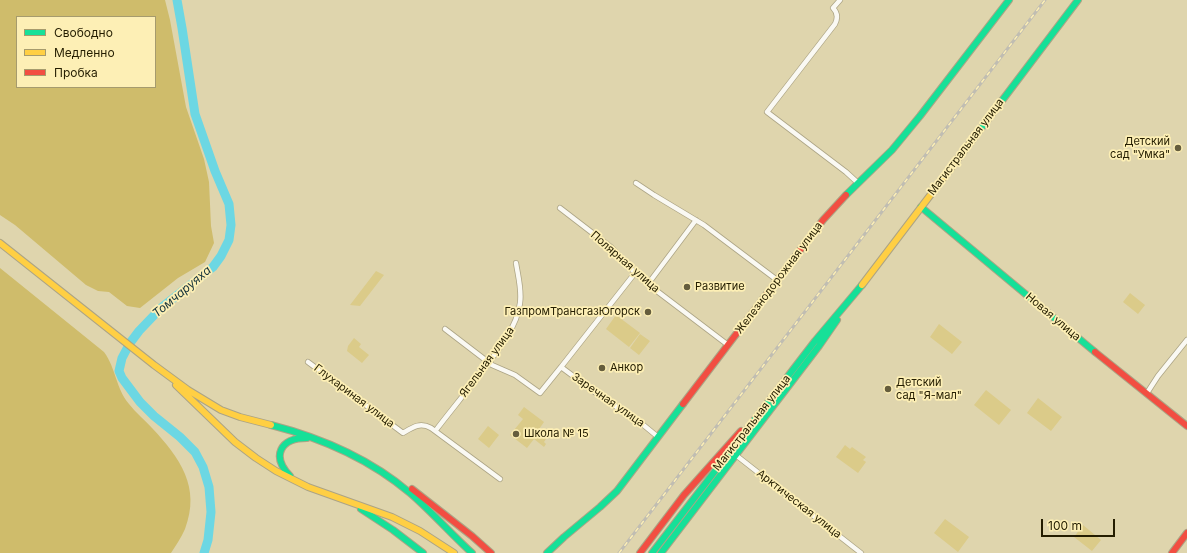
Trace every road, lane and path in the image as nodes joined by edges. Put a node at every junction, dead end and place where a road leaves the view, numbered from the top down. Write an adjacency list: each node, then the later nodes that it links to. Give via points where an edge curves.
1 (840, 0): 5 (street, via 833,8 838,17 835,24 767,112)
2 (1009, 0): 5 (main road, Железнодорожная улица, via 892,150)
3 (1078, 0): 6 (main road, Магистральная улица)
4 (636, 183): 8 (street)
5 (858, 183): 12 (main road, Железнодорожная улица, via 823,220)
6 (921, 207): 14 (main road, Магистральная улица); 23 (main road, Новая улица)
7 (560, 208): 11 (street, Полярная улица, via 612,248)
8 (696, 220): 12 (street); 13 (street)
9 (0, 243): 22 (main road)
10 (516, 264): 20 (street, Ягельная улица, via 521,297 518,314)
11 (635, 273): 13 (street, Полярная улица); 21 (street)
12 (777, 280): 17 (main road, Железнодорожная улица)
13 (648, 284): 17 (street, Полярная улица)
14 (854, 294): 19 (main road, Магистральная улица); 28 (main road, Магистральная улица, via 819,346)
15 (445, 329): 20 (street, Заречная улица)
16 (1187, 340): 23 (street)
17 (728, 345): 26 (main road, Железнодорожная улица)
18 (308, 362): 25 (street, Глухариная улица, via 403,433 420,425)
19 (798, 362): 40 (main road, via 672,510); 41 (main road, Магистральная улица)
20 (489, 363): 21 (street, Заречная улица, via 515,375 540,393); 25 (street, Ягельная улица)
21 (561, 367): 26 (street, Заречная улица)
22 (159, 368): 27 (main road, via 204,400 223,410); 31 (main road, via 235,442)
23 (1147, 393): 24 (main road, Новая улица)
24 (1187, 426)
25 (436, 430): 30 (street, Глухариная улица)
26 (658, 437): 39 (main road, Железнодорожная улица, via 610,499)
27 (318, 439): 29 (main road); 31 (main road, via 295,438 285,444 281,451 283,469)
28 (737, 456): 33 (main road, Магистральная улица); 44 (street, Арктическая улица)
29 (364, 461): 37 (main road, via 412,495); 38 (main road, via 407,485)
30 (500, 479)
31 (298, 483): 32 (main road)
32 (350, 502): 35 (main road, via 375,517); 36 (main road, via 409,525)
33 (680, 529): 42 (main road, Магистральная улица); 43 (main road)
34 (1187, 533): 45 (main road)
35 (423, 553)
36 (454, 553)
37 (472, 553)
38 (491, 553)
39 (547, 553)
40 (640, 553)
41 (652, 553)
42 (661, 553)
43 (666, 553)
44 (861, 553)
45 (1172, 553)

